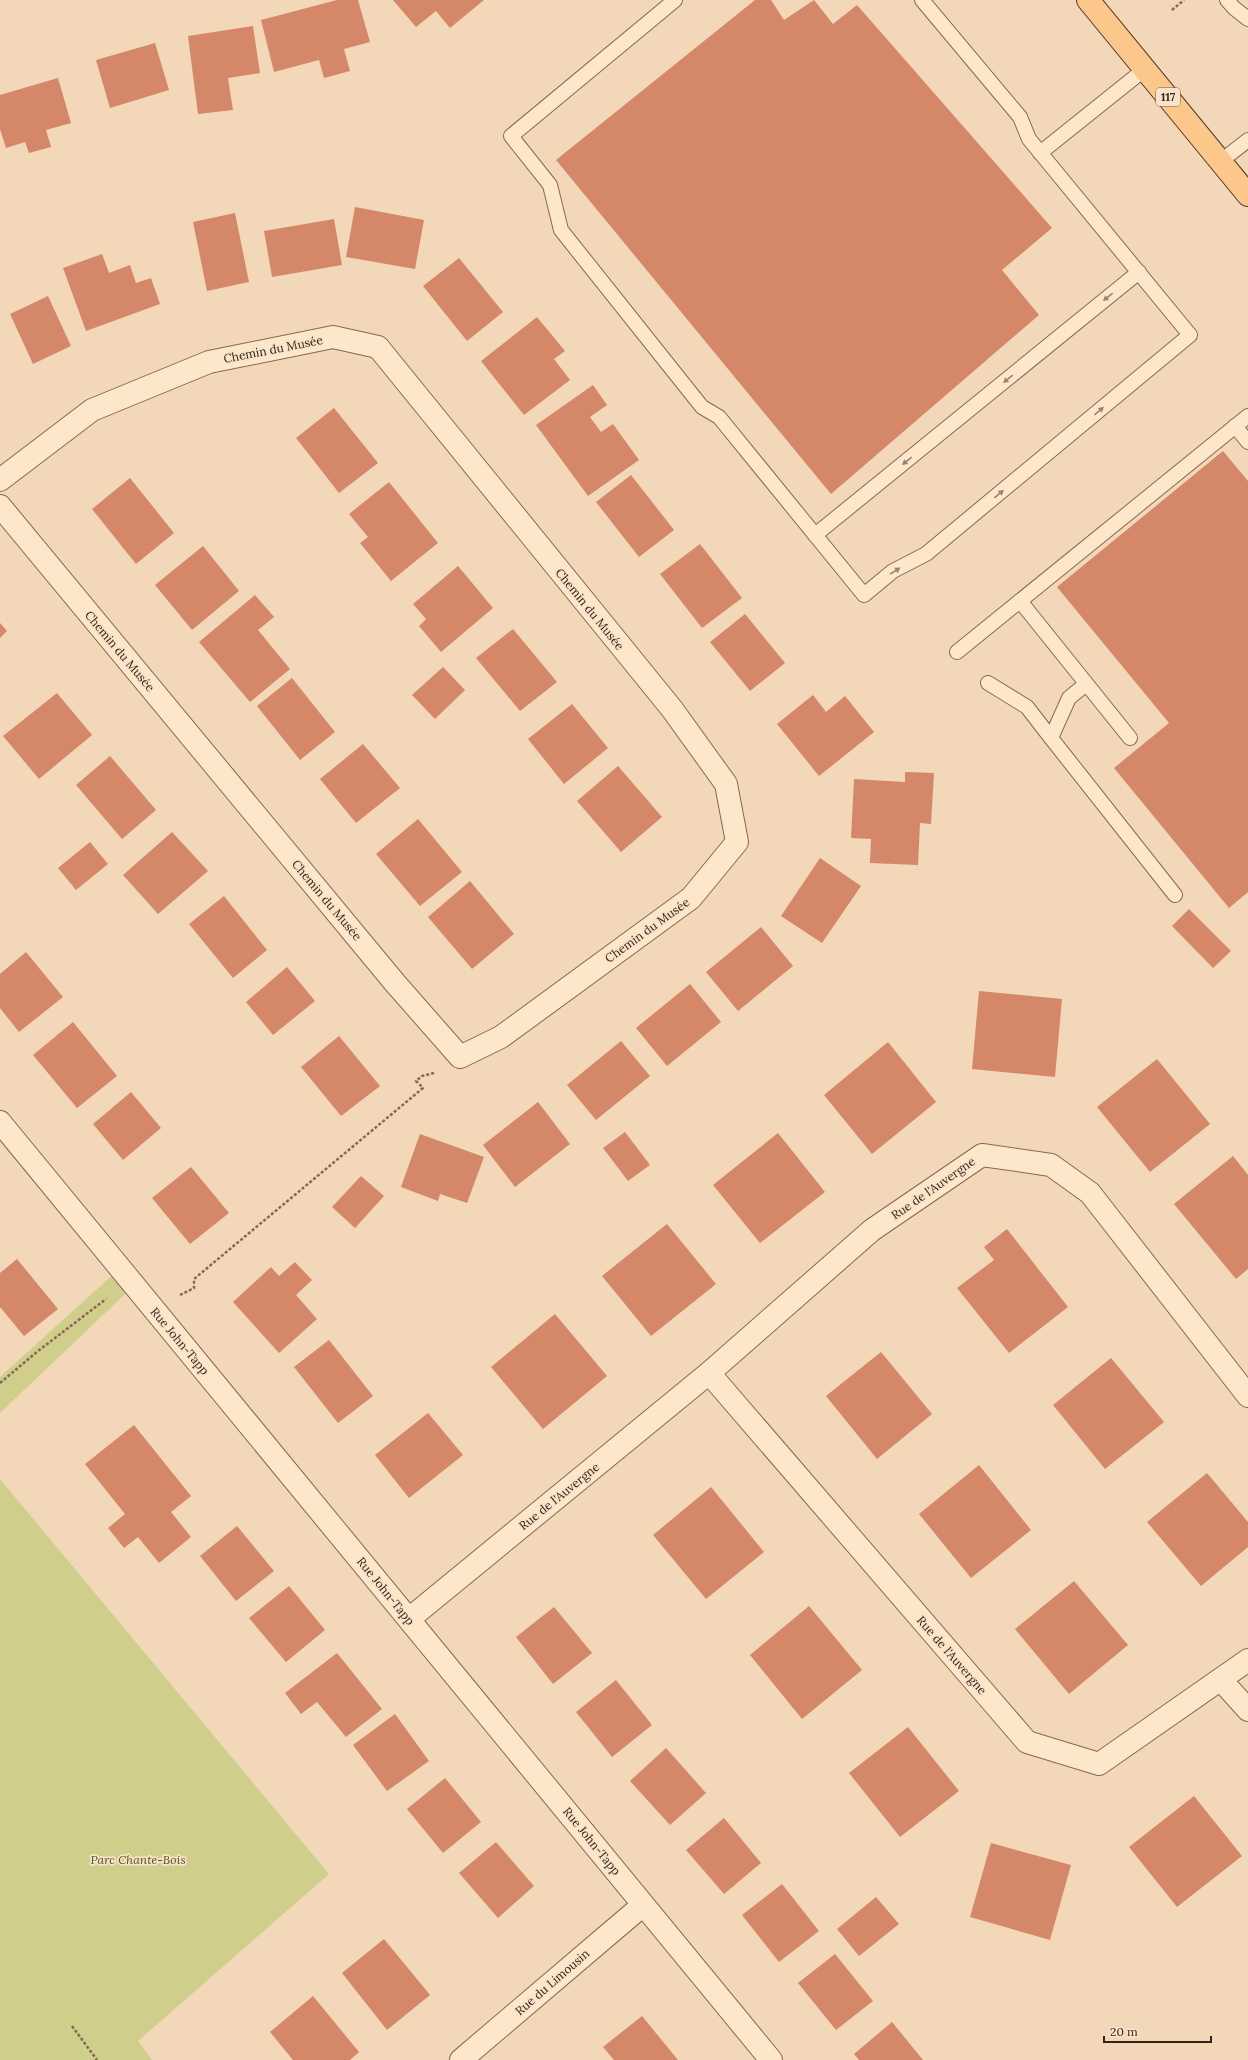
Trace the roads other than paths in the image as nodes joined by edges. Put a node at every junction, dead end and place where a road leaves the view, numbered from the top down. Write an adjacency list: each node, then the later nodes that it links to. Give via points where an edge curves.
1 (675, 0): 17 (lane, via 511,136 550,185 560,230 702,407 719,417)
2 (922, 0): 8 (lane, via 1020,117 1029,139)
3 (1088, 0): 6 (main road, 117)
4 (1227, 0): 5 (lane)
5 (1246, 19)
6 (1144, 69): 8 (lane); 9 (main road, 117)
7 (1248, 140): 9 (lane)
8 (1040, 153): 11 (lane)
9 (1220, 161): 10 (main road, 117)
10 (1248, 195)
11 (1139, 272): 17 (lane, one-way to 17); 17 (lane, one-way to 11, via 864,595 894,571 926,554 1190,335)
12 (1248, 416): 13 (lane)
13 (1235, 426): 14 (lane); 18 (lane)
14 (1248, 442)
15 (0, 480): 16 (street, Chemin du Musée, via 92,410 209,362 333,337 378,347 667,702 726,784 737,842 691,898 501,1037 460,1057)
16 (0, 506)
17 (815, 535)
18 (1020, 601): 19 (lane); 21 (lane)
19 (957, 652)
20 (988, 683): 22 (lane, via 1027,707)
21 (1086, 684): 22 (lane, via 1069,698); 23 (lane)
22 (1051, 738): 24 (lane)
23 (1130, 738)
24 (1175, 895)
25 (0, 1122): 28 (street, Rue John-Tapp)
26 (710, 1373): 27 (street, Rue de l'Auvergne, via 872,1230 982,1155 1051,1165 1090,1193); 28 (street, Rue de l'Auvergne); 30 (street, Rue de l'Auvergne, via 1027,1742 1099,1764)
27 (1248, 1396)
28 (409, 1619): 32 (street, Rue John-Tapp)
29 (1248, 1660): 30 (street, Rue de l'Auvergne)
30 (1221, 1680): 31 (street)
31 (1248, 1710)
32 (643, 1905): 33 (street, Rue du Limousin); 34 (street, Rue John-Tapp)
33 (461, 2060)
34 (771, 2060)

